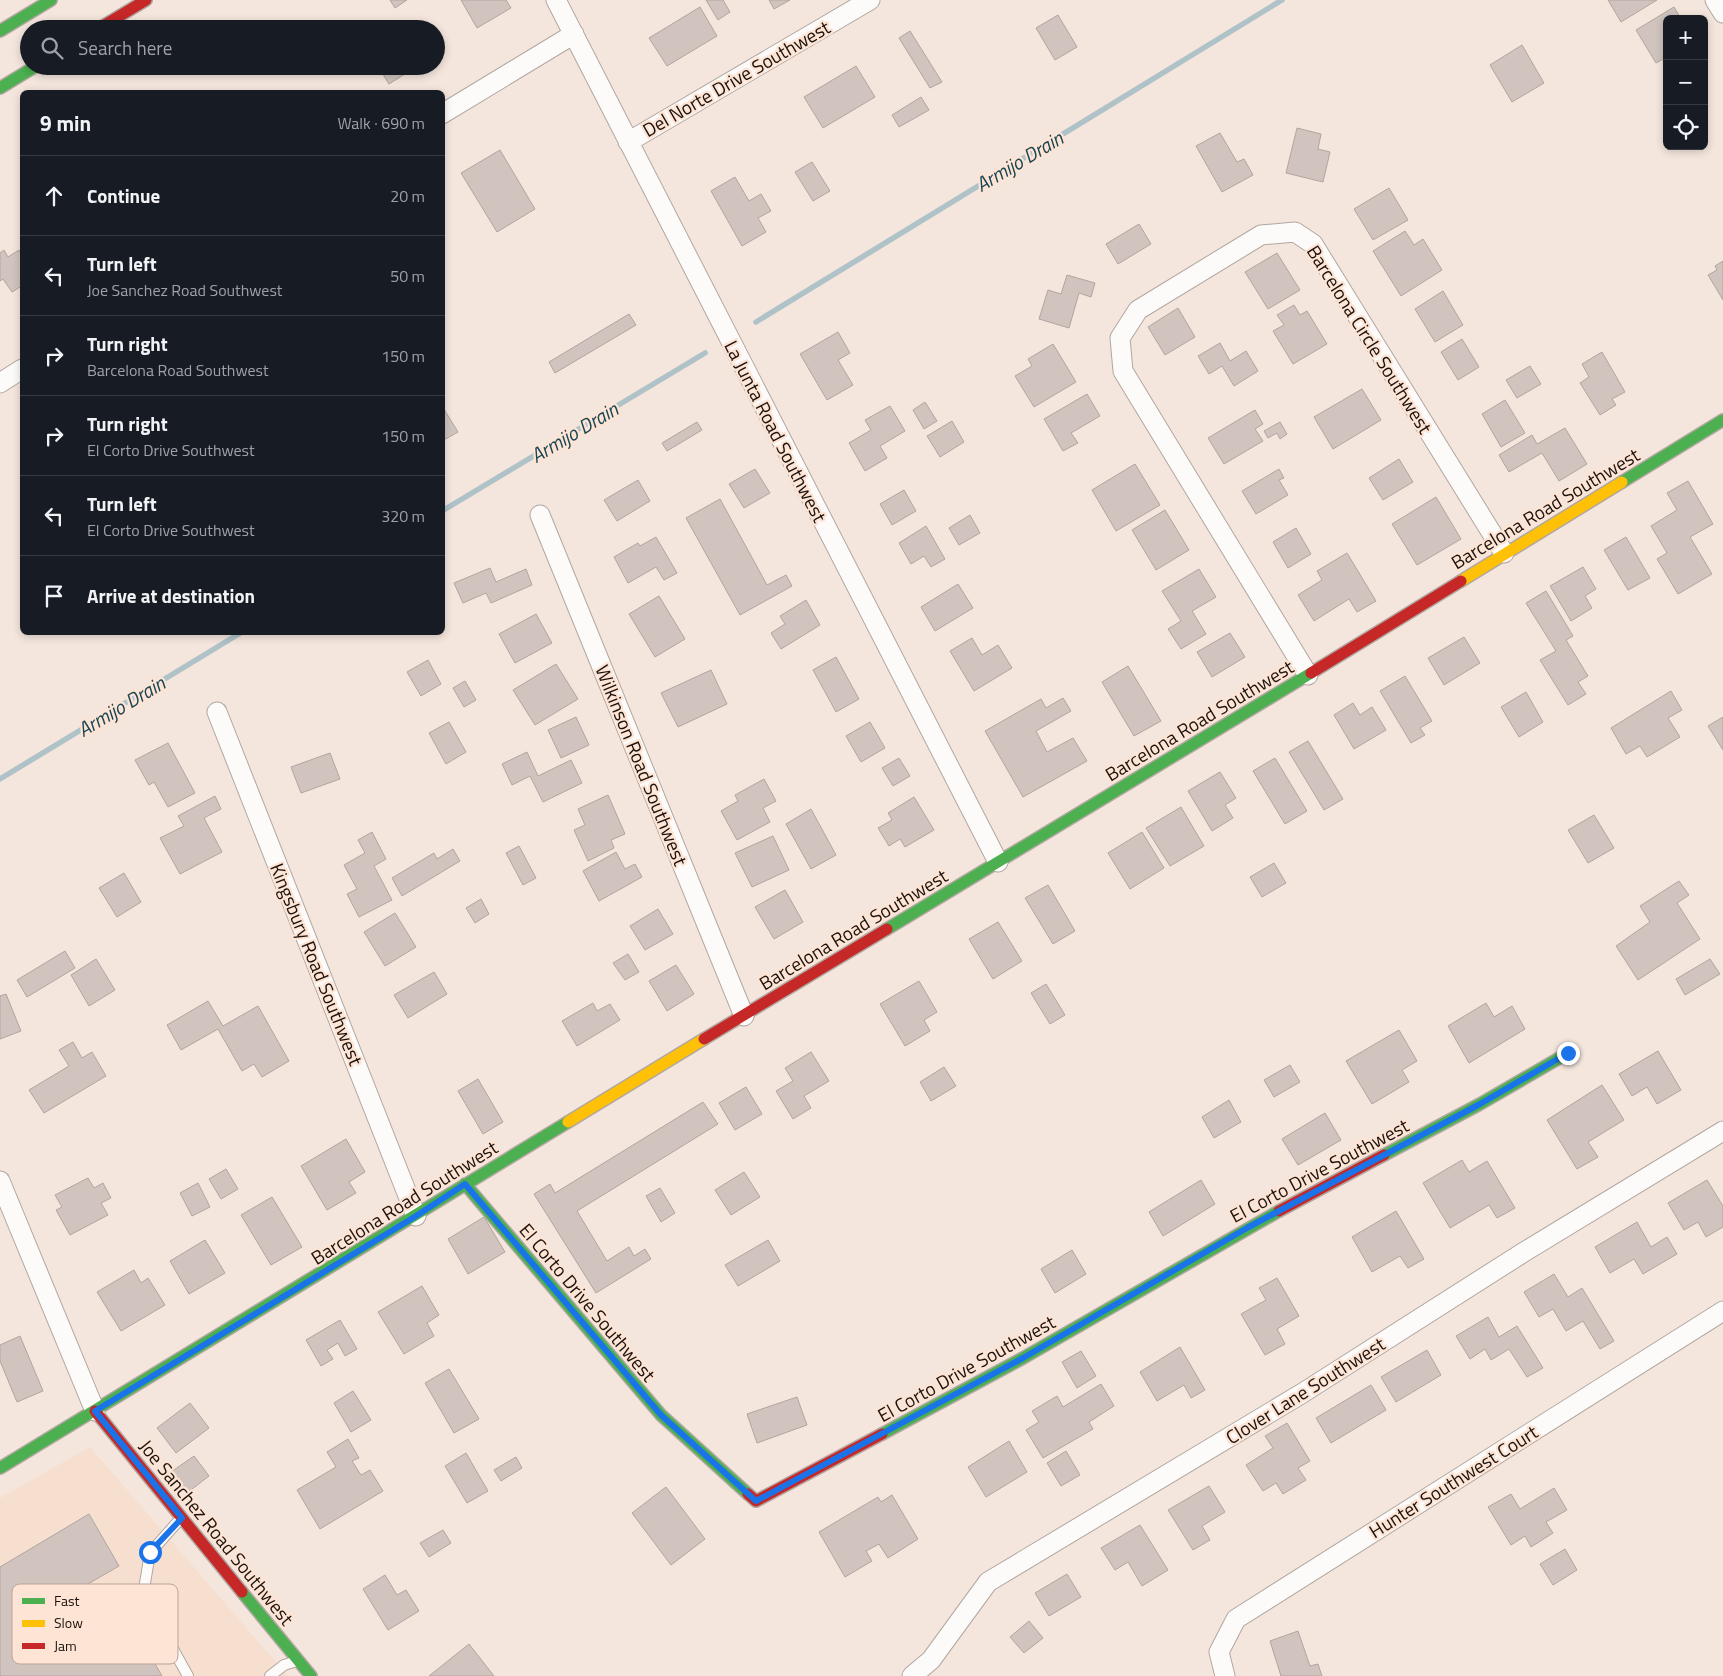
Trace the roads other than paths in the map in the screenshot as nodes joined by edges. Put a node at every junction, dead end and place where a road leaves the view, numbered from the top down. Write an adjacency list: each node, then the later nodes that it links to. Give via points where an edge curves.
1 (51, 0): 8 (street)
2 (146, 0): 7 (street)
3 (556, 0): 9 (street, La Junta Road Southwest)
4 (870, 0): 13 (street, Del Norte Drive Southwest)
5 (1715, 0): 6 (street)
6 (1723, 13)
7 (113, 20)
8 (0, 31)
9 (574, 34): 12 (street); 13 (street, La Junta Road Southwest)
10 (21, 75): 11 (street)
11 (0, 88)
12 (445, 112)
13 (628, 142): 21 (street, La Junta Road Southwest)
14 (20, 370): 15 (street)
15 (0, 383)
16 (1723, 420): 18 (street, Barcelona Road Southwest)
17 (540, 515): 22 (street, Wilkinson Road Southwest)
18 (1504, 553): 19 (street, Barcelona Road Southwest); 19 (street, Barcelona Circle Southwest, via 1314,244 1295,232 1262,235 1138,310 1120,338 1123,372)
19 (1308, 675): 21 (street, Barcelona Road Southwest)
20 (217, 712): 27 (street, Kingsbury Road Southwest)
21 (998, 862): 22 (street, Barcelona Road Southwest)
22 (744, 1016): 26 (street, Barcelona Road Southwest)
23 (1568, 1053): 26 (street, El Corto Drive Southwest, via 1480,1104 1247,1228 1023,1358 756,1501 661,1415)
24 (1723, 1131): 38 (street, Clover Lane Southwest, via 1524,1252 1301,1394 988,1582 932,1660)
25 (0, 1181): 29 (street)
26 (465, 1184): 27 (street, Barcelona Road Southwest)
27 (416, 1216): 29 (street, Barcelona Road Southwest)
28 (1723, 1311): 39 (street, Hunter Southwest Court, via 1236,1619 1219,1652)
29 (95, 1411): 30 (street, Barcelona Road Southwest); 31 (street, Joe Sanchez Road Southwest)
30 (0, 1468)
31 (182, 1518): 32 (lane, via 150,1552); 34 (street, Joe Sanchez Road Southwest)
32 (145, 1584)
33 (178, 1658): 35 (lane)
34 (299, 1661): 36 (lane, via 284,1665); 37 (street, Joe Sanchez Road Southwest)
35 (188, 1676)
36 (270, 1676)
37 (311, 1676)
38 (912, 1676)
39 (1225, 1676)

